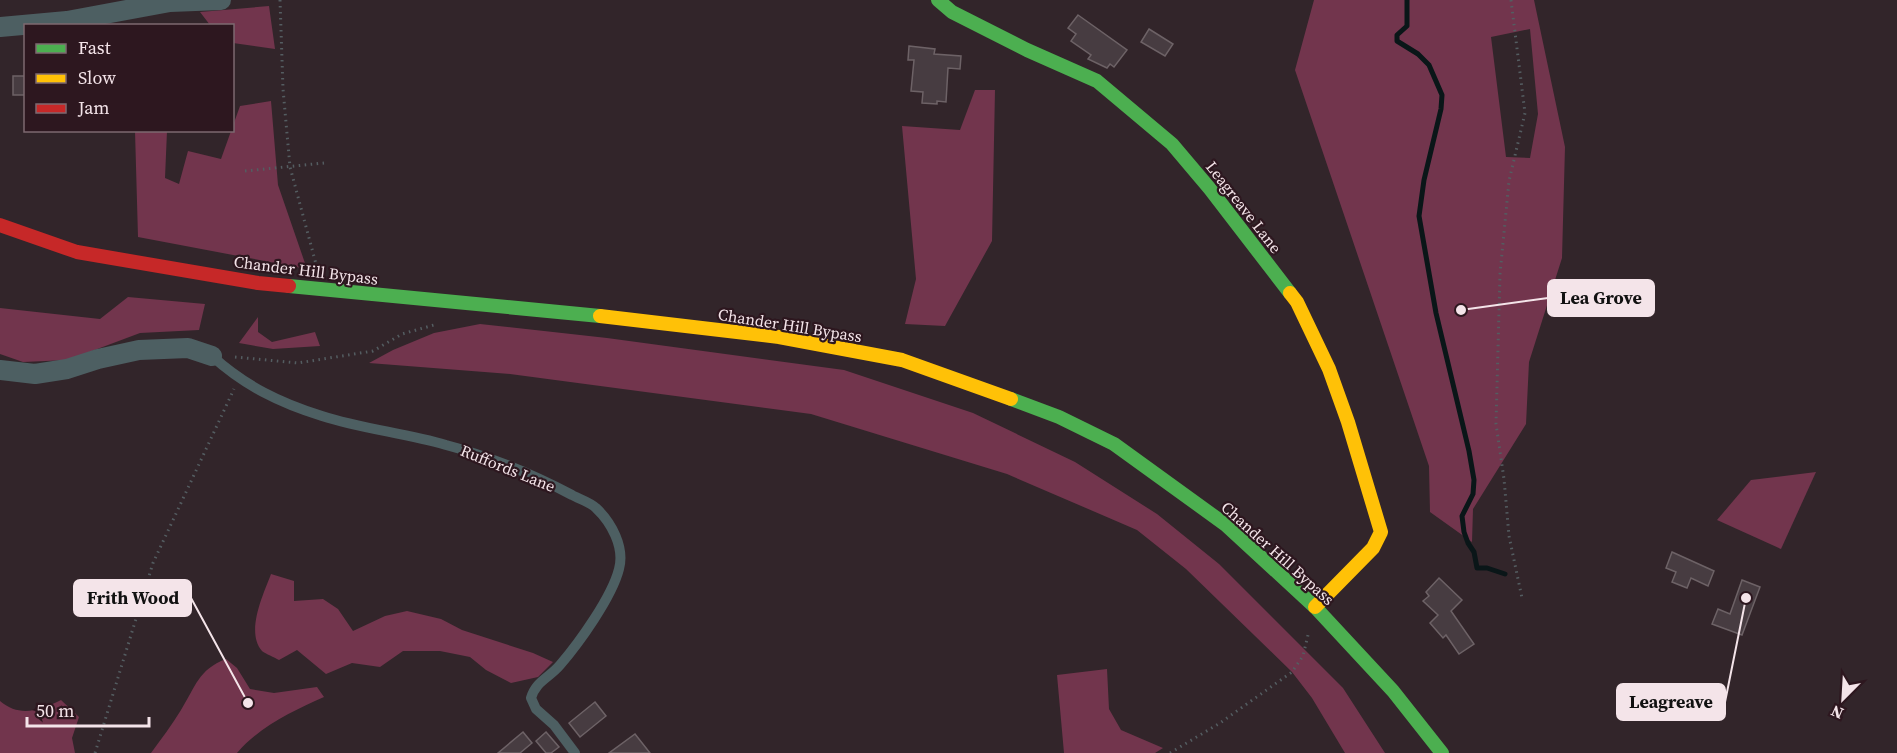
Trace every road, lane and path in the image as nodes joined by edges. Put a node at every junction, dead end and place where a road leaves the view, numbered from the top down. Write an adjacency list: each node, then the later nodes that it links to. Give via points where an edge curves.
1 (221, 0): 5 (street, via 170,2)
2 (280, 0): 9 (path)
3 (938, 0): 18 (main road, Leagreave Lane, via 952,12 1097,81 1172,144 1297,302 1348,422 1381,532 1374,548)
4 (1511, 0): 17 (path, via 1525,113 1509,181 1500,274 1496,424 1509,536)
5 (34, 24)
6 (24, 25): 7 (street)
7 (0, 27)
8 (324, 163): 9 (path)
9 (290, 167): 10 (path); 12 (path)
10 (244, 171)
11 (0, 225): 12 (main road, Chander Hill Bypass, via 77,252 258,283)
12 (323, 290): 18 (main road, Chander Hill Bypass, via 657,321 779,337 902,360 1059,417 1114,444 1226,525)
13 (436, 324): 14 (path, via 402,334 373,351 298,363)
14 (212, 356): 15 (street, via 188,348 139,350 35,374); 16 (lane, Ruffords Lane)
15 (0, 370)
16 (243, 381): 20 (path, via 231,391 153,563); 21 (lane, Ruffords Lane, via 265,395 323,417 478,455 595,507 614,532 620,568 600,607 559,667 538,683 531,698)
17 (1522, 598)
18 (1315, 607): 23 (main road, Chander Hill Bypass, via 1393,691)
19 (1303, 656): 22 (path, via 1293,672)
20 (95, 753)
21 (575, 753)
22 (1170, 753)
23 (1442, 753)

